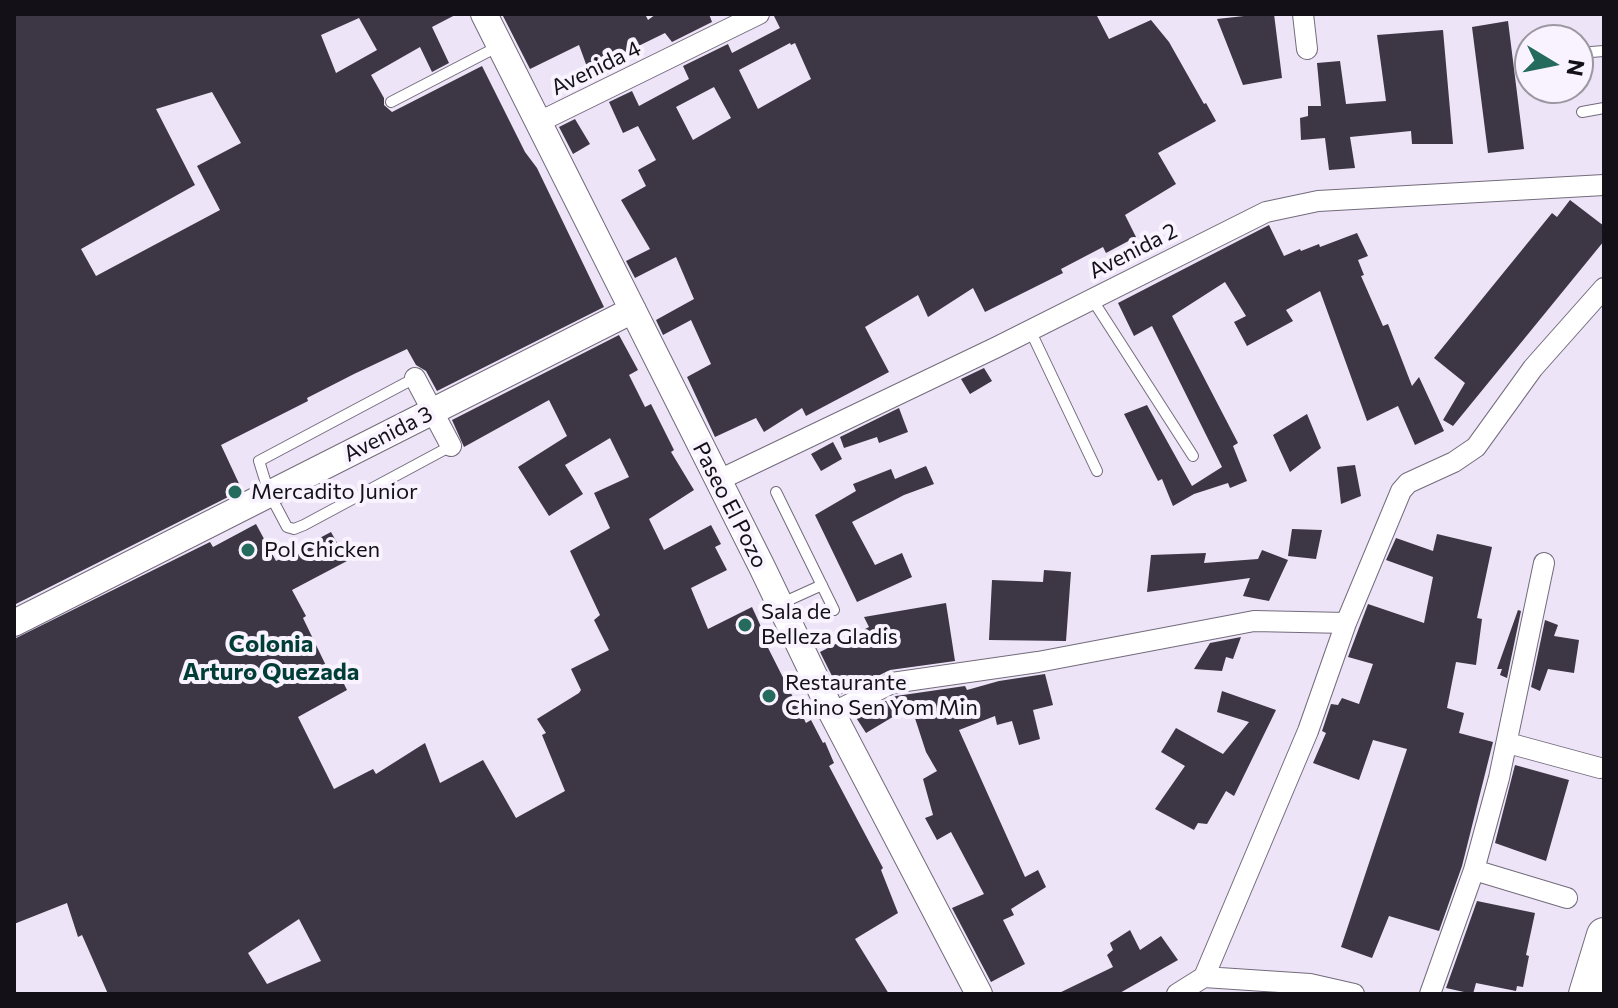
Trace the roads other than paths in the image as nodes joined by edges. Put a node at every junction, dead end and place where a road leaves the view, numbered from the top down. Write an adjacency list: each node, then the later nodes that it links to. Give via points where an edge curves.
1 (484, 14): 4 (street, Paseo El Pozo)
2 (759, 14): 9 (street, Avenida 4)
3 (1303, 14): 5 (street)
4 (499, 45): 6 (lane); 9 (street, Paseo El Pozo)
5 (1307, 49)
6 (391, 102)
7 (1604, 108): 8 (lane)
8 (1582, 112)
9 (539, 122): 13 (street, Paseo El Pozo)
10 (1604, 185): 12 (street, Avenida 2, via 1318,201 1266,212)
11 (1604, 288): 28 (street, via 1533,368 1476,447 1401,491)
12 (1092, 299): 14 (street, Avenida 2); 18 (lane)
13 (633, 310): 16 (street, Avenida 3); 20 (street, Paseo El Pozo)
14 (1030, 330): 19 (lane); 20 (street, Avenida 2)
15 (415, 378): 16 (street); 22 (lane, via 263,457 259,467)
16 (432, 411): 17 (street); 22 (street, Avenida 3)
17 (451, 446): 22 (lane, via 294,529 287,527)
18 (1193, 456)
19 (1097, 471)
20 (717, 481): 25 (street, Paseo El Pozo)
21 (776, 492): 24 (lane)
22 (269, 493): 27 (street, Avenida 3)
23 (1544, 563): 30 (street)
24 (822, 585): 25 (lane); 26 (lane)
25 (780, 604): 29 (street, Paseo El Pozo)
26 (834, 610)
27 (14, 623)
28 (1346, 623): 29 (street, via 1254,621 892,683); 35 (street, via 1308,731)
29 (832, 713): 37 (street, Paseo El Pozo)
30 (1508, 743): 31 (street); 32 (street)
31 (1600, 768)
32 (1474, 870): 33 (street); 40 (street)
33 (1567, 898)
34 (1604, 935): 41 (highway)
35 (1204, 977): 36 (street); 38 (street)
36 (1310, 989): 39 (street)
37 (979, 994)
38 (1177, 994)
39 (1354, 994)
40 (1430, 994)
41 (1586, 994)

